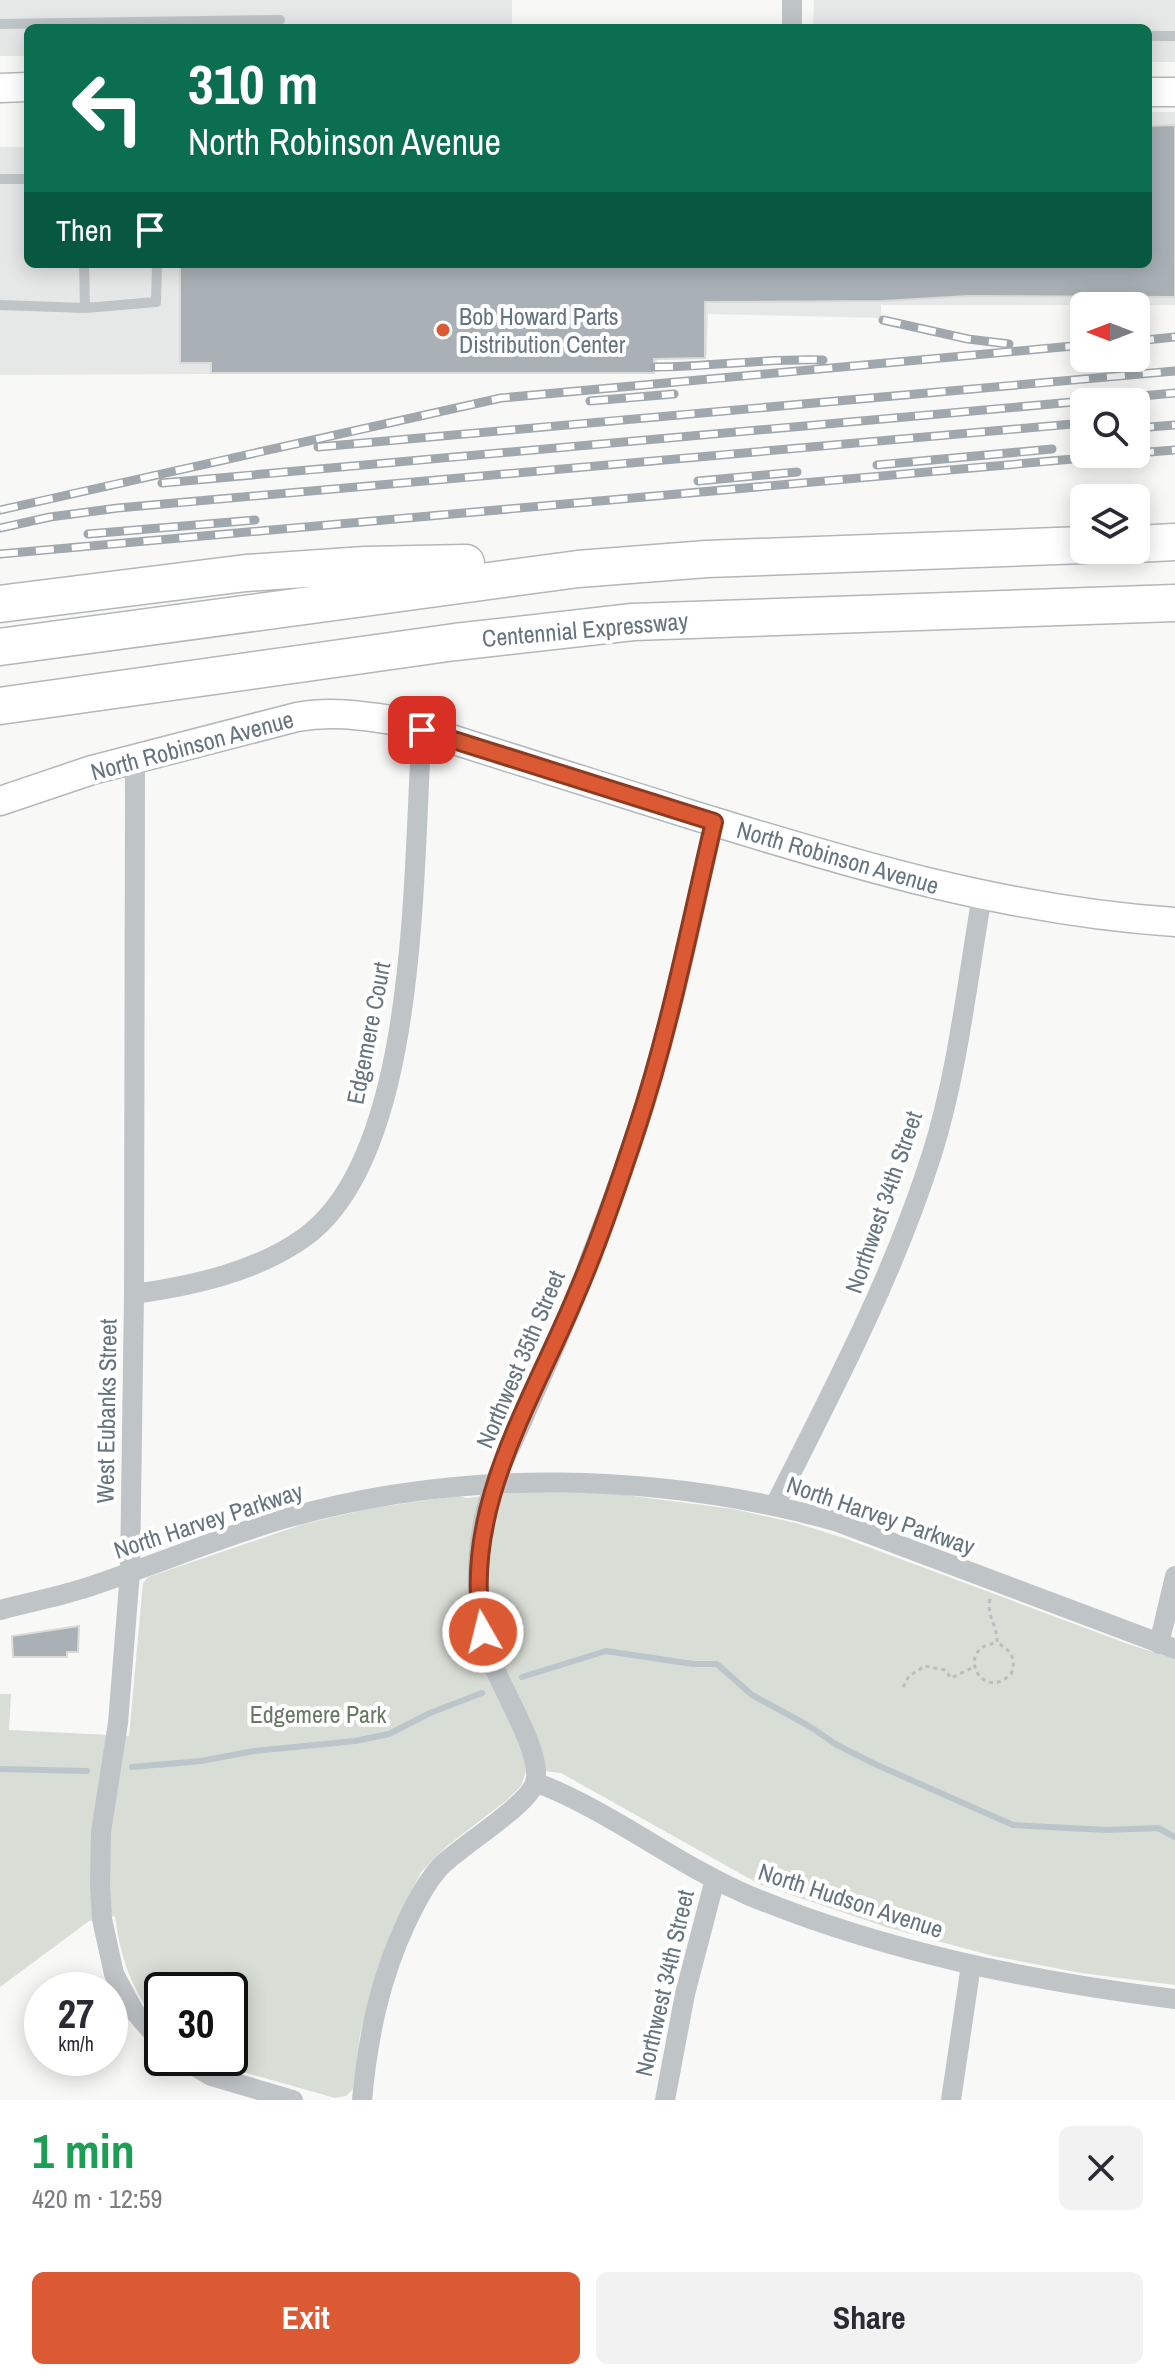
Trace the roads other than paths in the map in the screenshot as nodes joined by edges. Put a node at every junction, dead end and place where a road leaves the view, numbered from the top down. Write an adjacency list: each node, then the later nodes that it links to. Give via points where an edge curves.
1 (792, 0): 6 (street)
2 (280, 20): 5 (lane)
3 (0, 24): 4 (lane)
4 (24, 24)
5 (174, 24)
6 (792, 24)
7 (1152, 36): 8 (lane)
8 (1175, 36)
9 (24, 87): 10 (street)
10 (0, 88)
11 (1152, 92): 12 (street)
12 (1175, 92)
13 (0, 179): 14 (lane)
14 (24, 179)
15 (84, 268): 18 (lane)
16 (157, 268): 18 (lane, via 156,302)
17 (0, 305): 18 (lane)
18 (85, 308)
19 (1175, 542): 20 (highway)
20 (1150, 543)
21 (1070, 546): 22 (highway)
22 (707, 559): 24 (highway, via 365,565 246,573); 25 (highway, via 477,581)
23 (1175, 603): 26 (highway, Centennial Expressway, via 633,622)
24 (0, 604)
25 (0, 647)
26 (0, 706)
27 (422, 730): 28 (street, North Robinson Avenue, via 392,720 318,713); 30 (street, North Robinson Avenue); 33 (street, Edgemere Court, via 404,997 385,1095 358,1169 324,1219 277,1254 249,1267)
28 (135, 760): 29 (street, North Robinson Avenue); 33 (street, West Eubanks Street)
29 (0, 801)
30 (714, 822): 31 (street, North Robinson Avenue); 34 (street, Northwest 35th Street, via 638,1127 579,1291)
31 (982, 896): 32 (street, North Robinson Avenue, via 1091,915); 35 (street, Northwest 34th Street, via 948,1094 910,1217 868,1321)
32 (1175, 922)
33 (134, 1294): 36 (street, West Eubanks Street)
34 (494, 1485): 35 (street, North Harvey Parkway, via 656,1487); 36 (street, North Harvey Parkway, via 385,1496 322,1509); 40 (street, Northwest 35th Street, via 477,1578 481,1624 496,1674 532,1749)
35 (775, 1505): 39 (street, North Harvey Parkway, via 835,1521)
36 (130, 1572): 38 (street, North Harvey Parkway); 44 (street, West Eubanks Street, via 115,1747 101,1832 100,1885 114,1974)
37 (1175, 1576): 39 (street)
38 (0, 1610)
39 (1167, 1646)
40 (535, 1782): 41 (street, North Hudson Avenue, via 568,1795); 47 (street, via 519,1805 439,1868 416,1902 383,1977)
41 (715, 1879): 42 (street, North Hudson Avenue, via 821,1922); 48 (street, Northwest 34th Street)
42 (971, 1965): 43 (street, North Hudson Avenue); 49 (street)
43 (1175, 1999)
44 (144, 2022)
45 (211, 2076): 46 (street)
46 (293, 2100)
47 (362, 2100)
48 (665, 2100)
49 (951, 2100)

